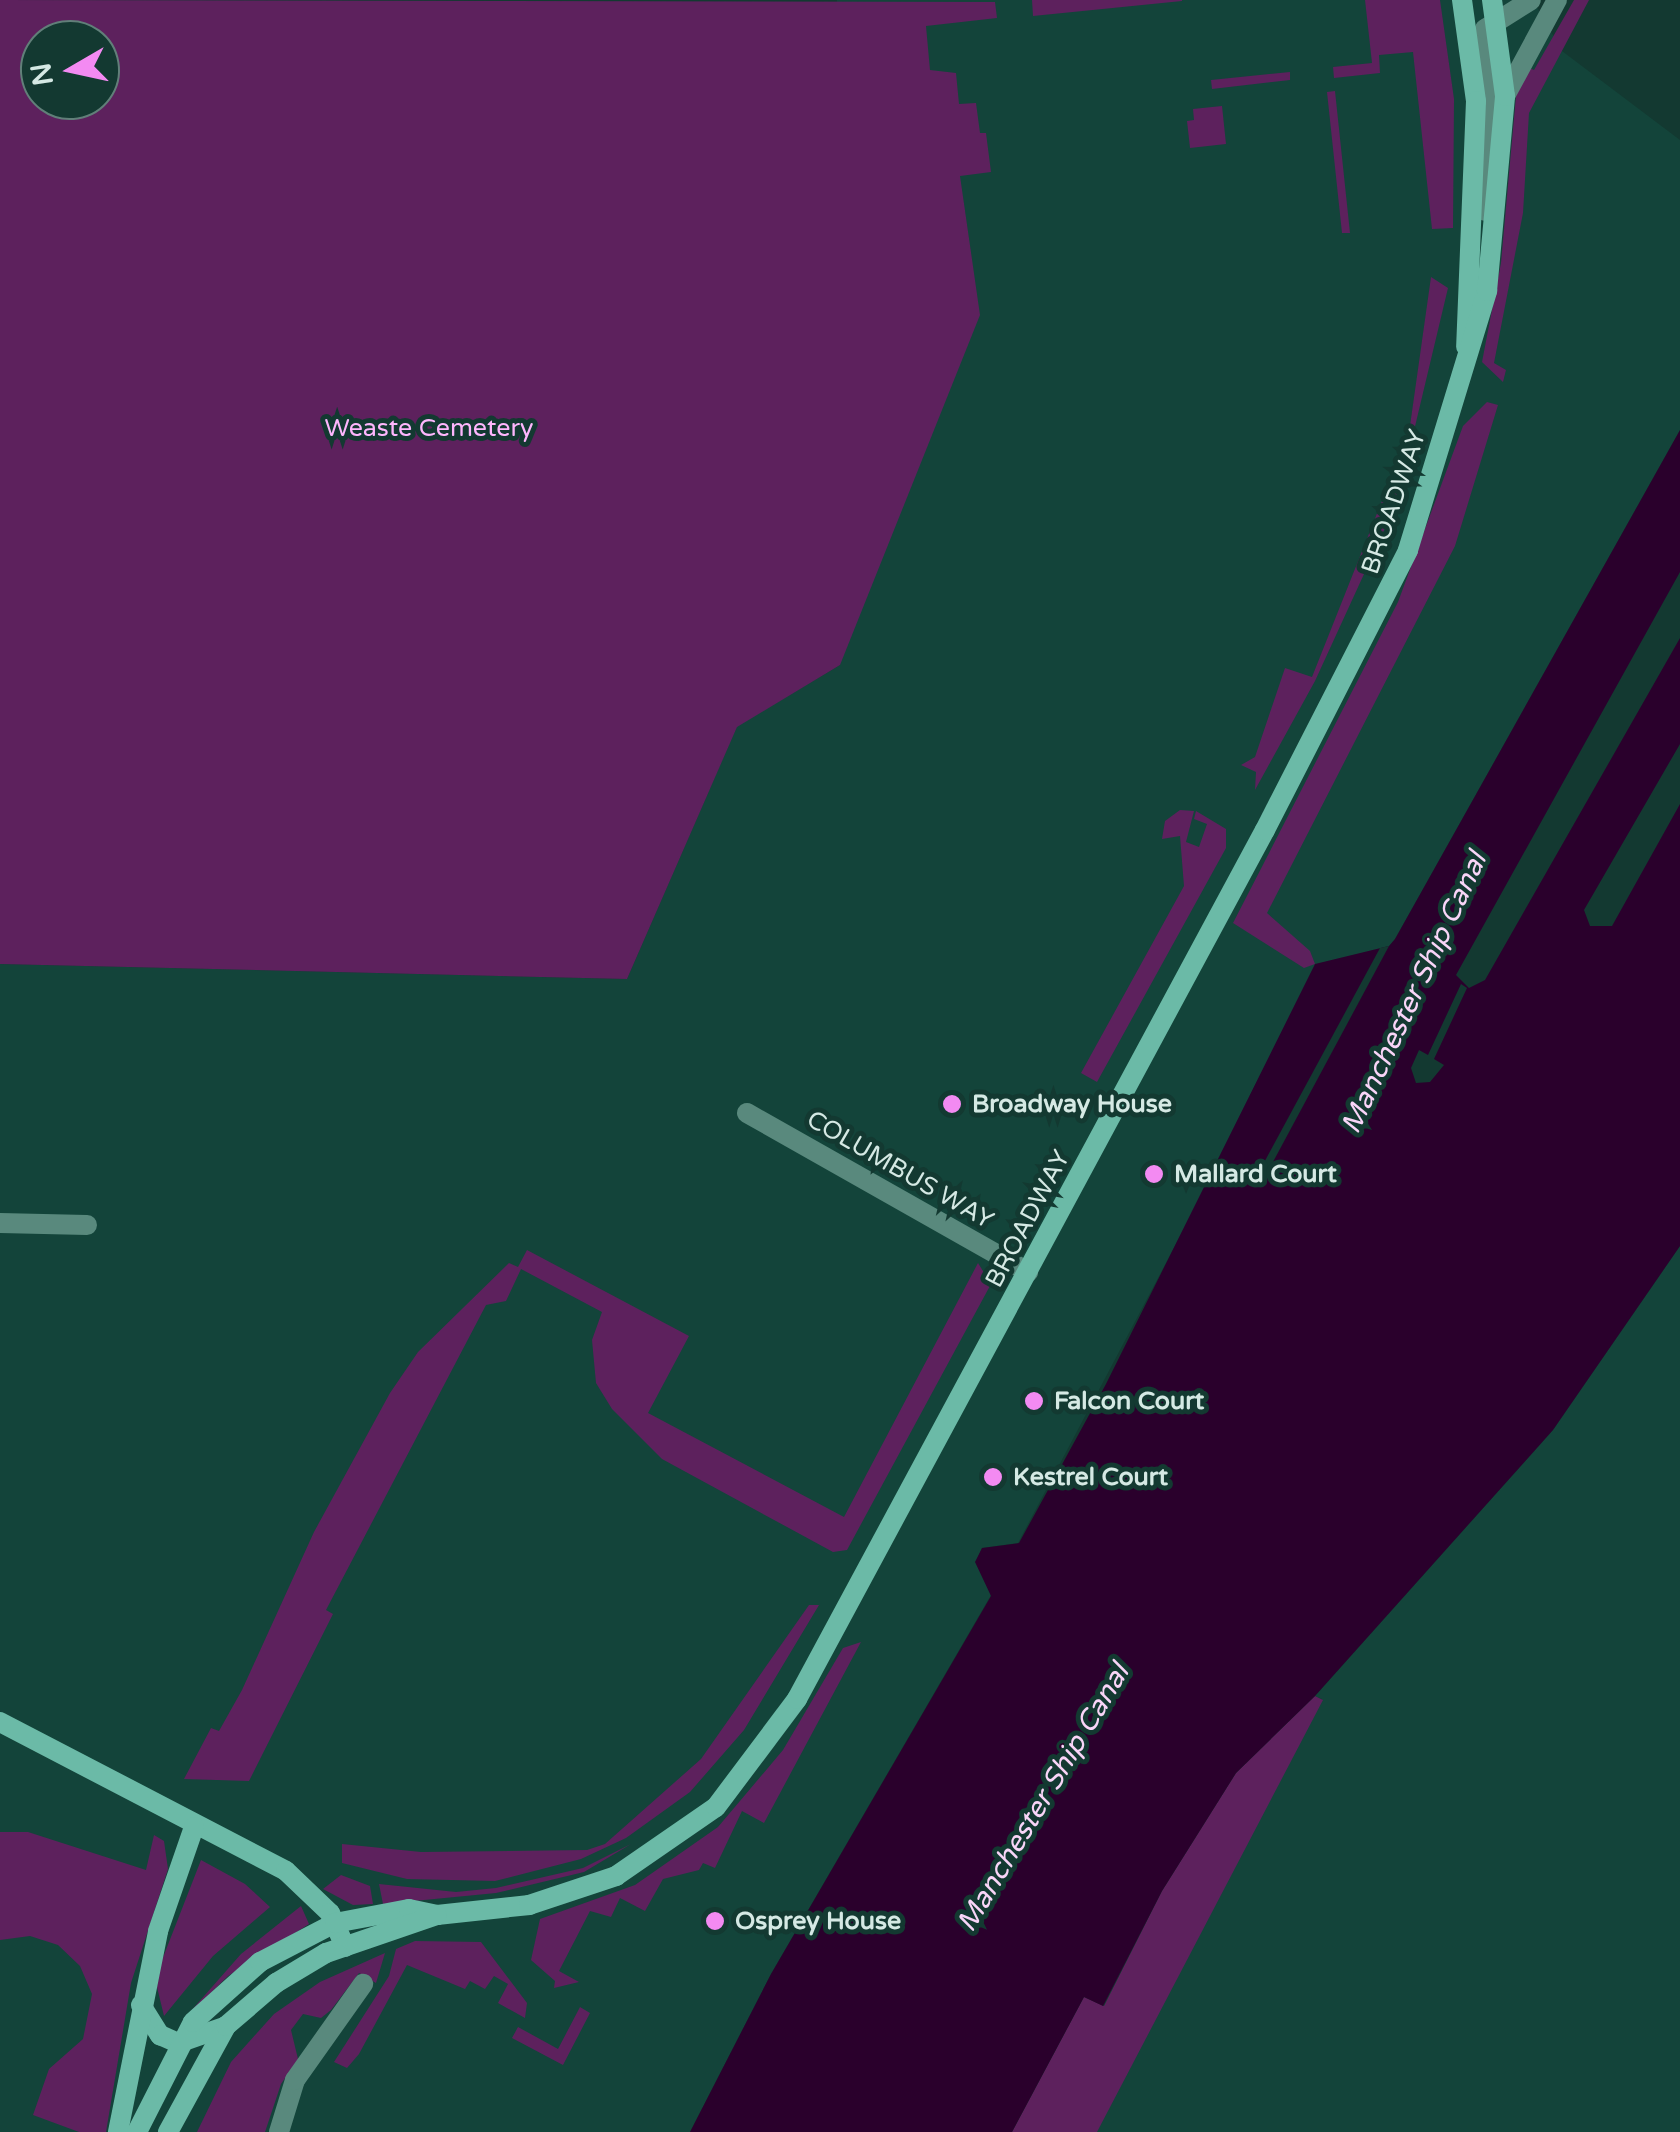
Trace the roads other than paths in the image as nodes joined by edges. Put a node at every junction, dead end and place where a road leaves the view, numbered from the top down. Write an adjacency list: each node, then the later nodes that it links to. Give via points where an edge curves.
1 (1462, 0): 7 (street, BROADWAY, via 1476,101)
2 (1492, 0): 5 (street, BROADWAY)
3 (1532, 0): 5 (street)
4 (1556, 0): 6 (street)
5 (1496, 24): 6 (street, BROADWAY); 7 (street, BROADWAY, via 1484,32 1484,250 1480,280)
6 (1505, 96): 8 (street, BROADWAY, via 1487,291)
7 (1468, 292): 8 (street, BROADWAY)
8 (1466, 355): 12 (street, BROADWAY, via 1422,512 1388,594)
9 (747, 1113): 12 (street, COLUMBUS WAY)
10 (0, 1223): 11 (street)
11 (87, 1225)
12 (1028, 1272): 15 (street, BROADWAY, via 798,1699 716,1807 646,1859 572,1893)
13 (0, 1722): 14 (street)
14 (194, 1827): 16 (street, via 286,1871); 19 (street)
15 (437, 1915): 16 (street, via 409,1909); 17 (street)
16 (335, 1923): 17 (street); 21 (street, via 236,1979)
17 (345, 1947): 20 (street, via 289,1974)
18 (364, 1984): 25 (street, via 296,2080)
19 (141, 2006): 21 (street, via 160,2034); 22 (street)
20 (226, 2026): 21 (street); 24 (street)
21 (178, 2043): 23 (street)
22 (118, 2132)
23 (137, 2132)
24 (168, 2132)
25 (279, 2132)

